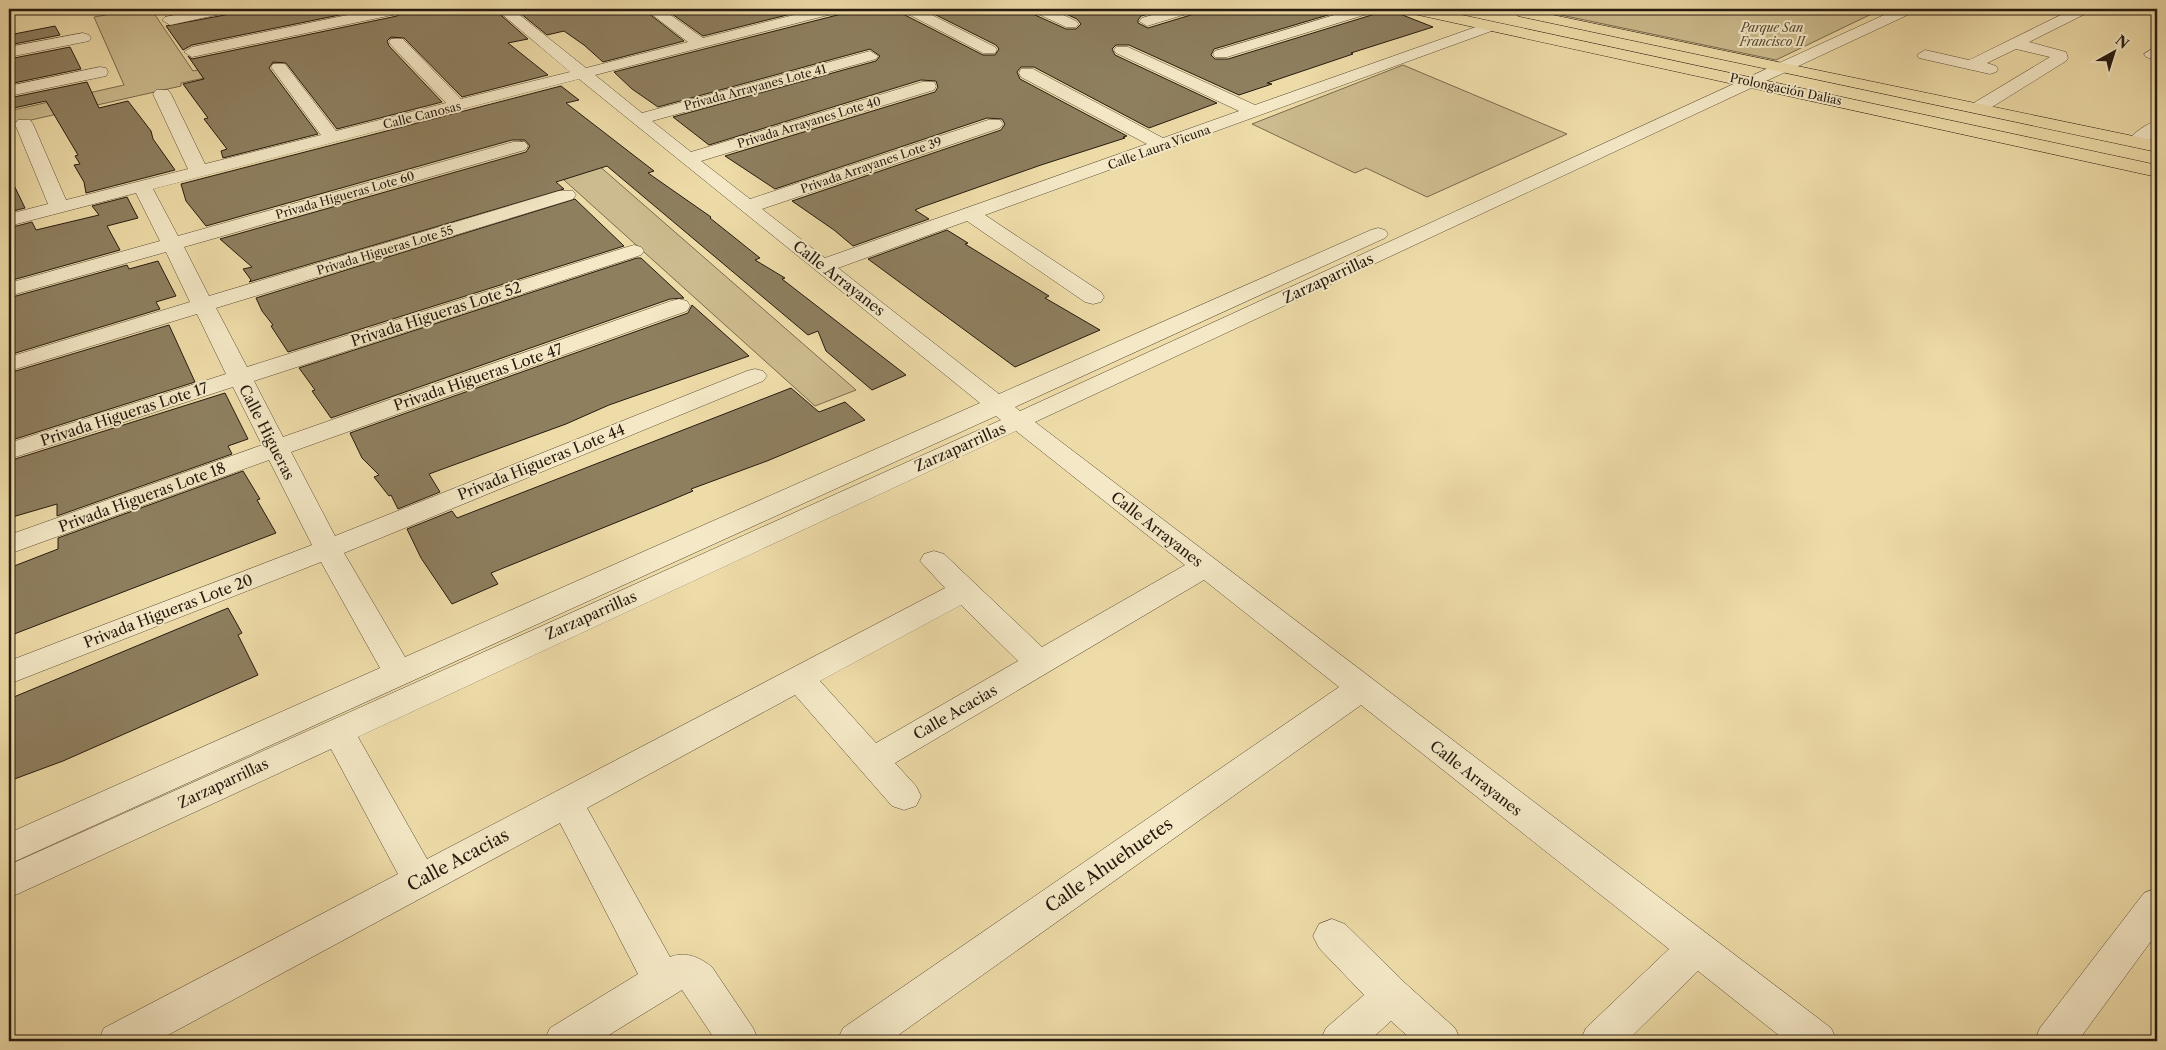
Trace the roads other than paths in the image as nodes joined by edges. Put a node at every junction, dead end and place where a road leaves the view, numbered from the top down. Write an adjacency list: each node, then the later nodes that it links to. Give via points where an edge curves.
1 (225, 9): 16 (street)
2 (397, 9): 27 (street)
3 (503, 9): 37 (street, Calle Arrayanes)
4 (652, 9): 22 (street)
5 (835, 9): 15 (street, Calle Canosas)
6 (909, 9): 24 (street)
7 (1039, 9): 18 (street)
8 (1188, 9): 17 (street)
9 (1369, 9): 28 (street)
10 (1414, 9): 19 (main road, Prolongación Dalias)
11 (1504, 9): 36 (main road, Prolongación Dalias)
12 (1876, 9): 36 (street, Zarzaparrillas)
13 (1909, 9): 33 (street)
14 (2084, 9): 23 (street)
15 (793, 13): 22 (street, Calle Canosas)
16 (170, 20)
17 (1147, 21)
18 (1071, 24)
19 (1492, 26): 36 (main road, Prolongación Dalias); 44 (street, Calle Laura Vicuna)
20 (83, 38): 26 (street)
21 (397, 42): 42 (street)
22 (700, 43): 37 (street, Calle Canosas)
23 (2013, 43): 31 (street); 38 (street, via 2060,55)
24 (989, 50)
25 (1122, 50): 44 (street)
26 (9, 52)
27 (192, 52)
28 (1221, 54)
29 (1925, 55): 31 (street)
30 (870, 56): 45 (street, Privada Arrayanes Lote 41)
31 (1972, 65): 38 (street)
32 (279, 67): 49 (street)
33 (1783, 68): 36 (main road, Prolongación Dalias); 43 (main road, Prolongación Dalias)
34 (100, 72): 40 (street)
35 (1027, 73): 51 (street)
36 (1745, 73): 55 (main road, Prolongación Dalias); 73 (street, Zarzaparrillas)
37 (584, 74): 42 (street, Calle Canosas); 45 (street, Calle Arrayanes)
38 (2028, 77): 43 (street)
39 (928, 86): 54 (street, Privada Arrayanes Lote 40)
40 (9, 91)
41 (162, 94): 56 (street)
42 (458, 106): 49 (street, Calle Canosas)
43 (1978, 108): 50 (main road, Prolongación Dalias)
44 (1256, 112): 51 (street, Calle Laura Vicuna)
45 (640, 119): 54 (street, Calle Arrayanes)
46 (24, 124): 59 (street)
47 (994, 124): 60 (street, Privada Arrayanes Lote 39)
48 (2157, 126): 50 (street)
49 (332, 138): 56 (street, Calle Canosas)
50 (2136, 142): 53 (main road, Prolongación Dalias)
51 (1163, 145): 61 (street, Calle Laura Vicuna)
52 (519, 146): 63 (street, Privada Higueras Lote 60)
53 (2157, 147)
54 (690, 158): 60 (street, Calle Arrayanes)
55 (2157, 171)
56 (199, 172): 57 (street, Calle Canosas)
57 (142, 186): 59 (street, Calle Canosas); 63 (street, Calle Higueras)
58 (566, 194): 68 (street, Privada Higueras Lote 55)
59 (59, 207): 62 (street, Calle Canosas)
60 (747, 207): 65 (street, Calle Arrayanes)
61 (970, 214): 65 (street, Calle Laura Vicuna); 67 (street)
62 (9, 220)
63 (172, 244): 66 (street, Privada Higueras Lote 60); 68 (street, Calle Higueras)
64 (634, 250): 72 (street, Privada Higueras Lote 52)
65 (824, 266): 73 (street, Calle Arrayanes)
66 (9, 290)
67 (1093, 297)
68 (203, 306): 70 (street, Privada Higueras Lote 55); 72 (street, Calle Higueras)
69 (680, 306): 74 (street, Privada Higueras Lote 47)
70 (9, 364)
71 (754, 376): 77 (street, Privada Higueras Lote 44)
72 (239, 377): 74 (street, Calle Higueras); 75 (street, Privada Higueras Lote 17)
73 (1008, 412): 79 (street, Calle Arrayanes); 83 (street, Zarzaparrillas); 86 (street, Zarzaparrillas)
74 (276, 448): 76 (street, Privada Higueras Lote 18); 77 (street, Calle Higueras)
75 (9, 451)
76 (9, 545)
77 (328, 549): 82 (street, Privada Higueras Lote 20); 83 (street, Calle Higueras)
78 (934, 561): 80 (street)
79 (1204, 567): 81 (street, Calle Acacias); 85 (street, Calle Arrayanes)
80 (964, 591): 81 (street); 84 (street, Calle Acacias)
81 (1039, 663): 87 (street, Calle Acacias)
82 (9, 673)
83 (399, 674): 90 (street, Zarzaparrillas)
84 (799, 679): 87 (street); 89 (street, Calle Acacias)
85 (1361, 688): 95 (street, Calle Arrayanes); 101 (street, Calle Ahuehuetes)
86 (337, 730): 91 (street); 92 (street, Zarzaparrillas)
87 (872, 761): 88 (street)
88 (904, 796)
89 (566, 802): 91 (street, Calle Acacias); 96 (street)
90 (9, 849)
91 (420, 880): 98 (street, Calle Acacias)
92 (9, 882)
93 (2157, 904): 106 (street)
94 (1332, 936): 97 (street)
95 (1696, 948): 104 (street); 105 (street, Calle Arrayanes)
96 (662, 980): 99 (street); 100 (street, via 675,973 689,972 698,979)
97 (1391, 996): 102 (street); 103 (street)
98 (118, 1041)
99 (564, 1041)
100 (739, 1041)
101 (857, 1041)
102 (1340, 1041)
103 (1441, 1041)
104 (1600, 1041)
105 (1817, 1041)
106 (2054, 1041)

